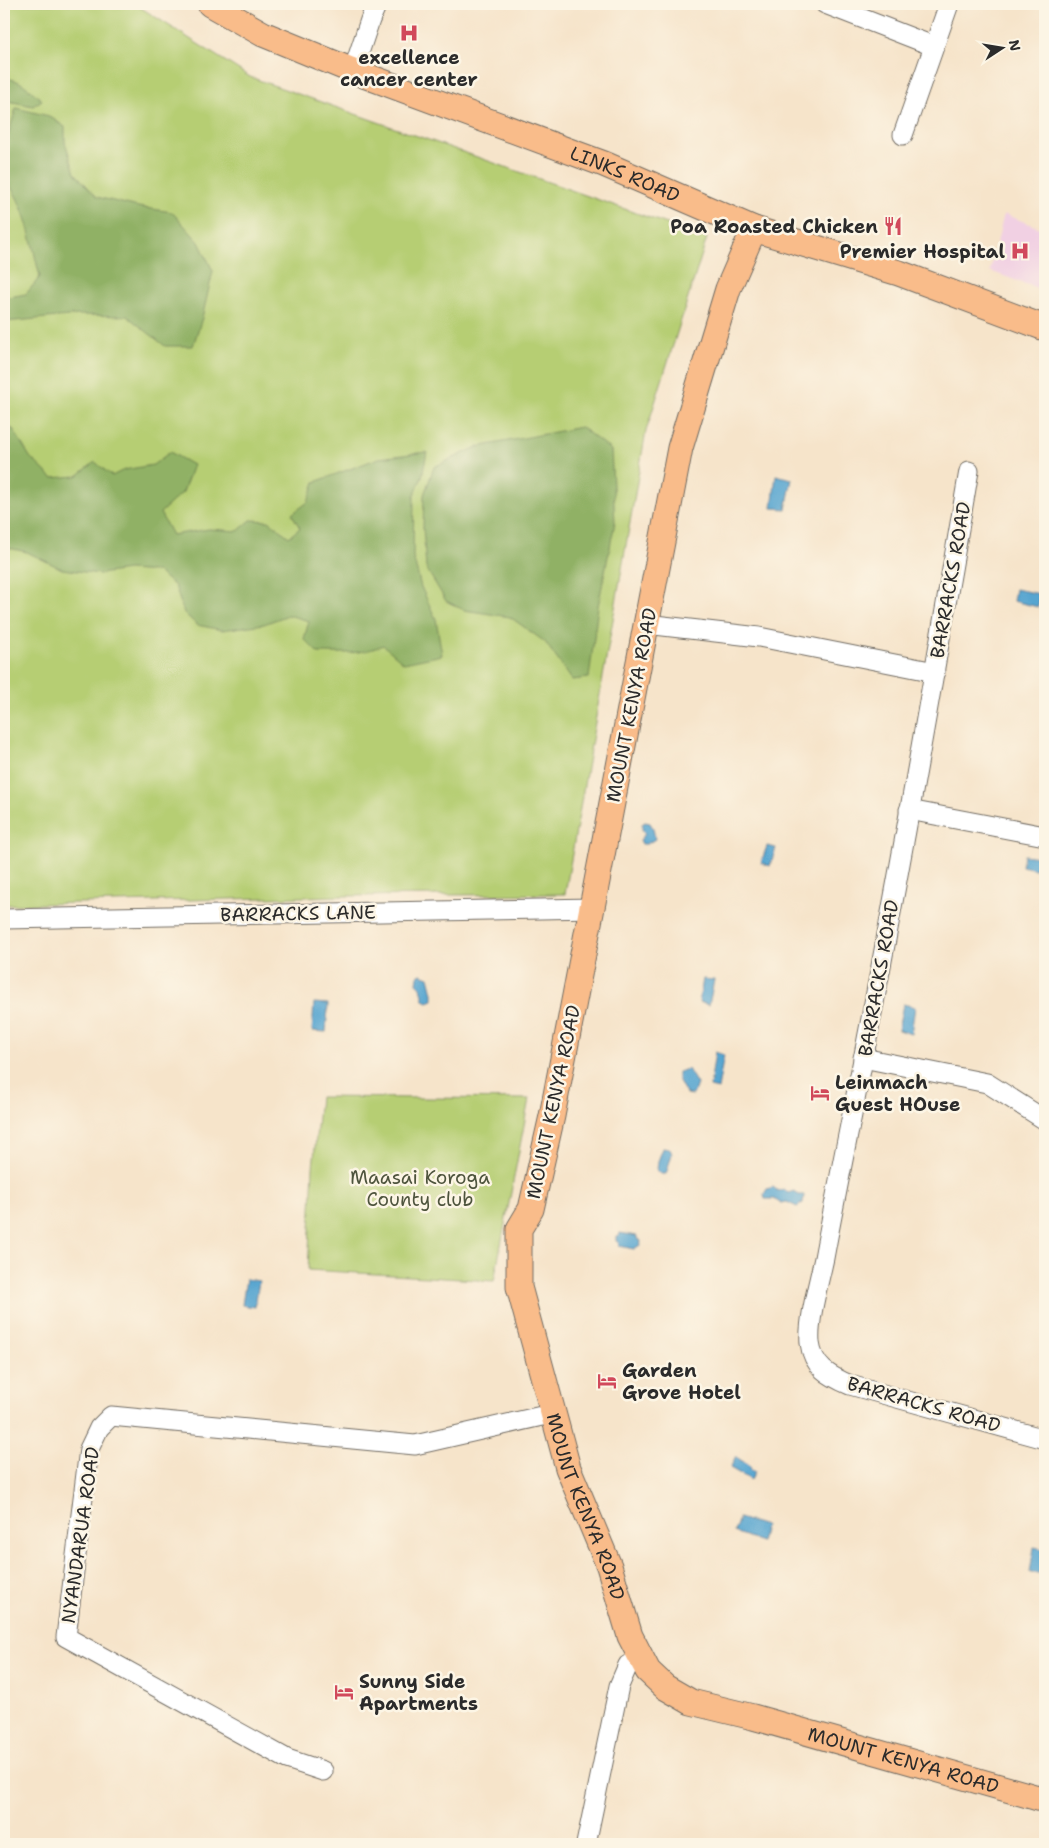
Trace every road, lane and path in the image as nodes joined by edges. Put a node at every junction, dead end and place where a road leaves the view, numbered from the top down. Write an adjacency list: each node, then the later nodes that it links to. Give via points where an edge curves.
1 (210, 4): 6 (main road, LINKS ROAD, via 263,34)
2 (377, 4): 6 (street)
3 (825, 4): 5 (street)
4 (949, 4): 5 (street)
5 (934, 46): 7 (street)
6 (353, 71): 8 (main road, LINKS ROAD, via 604,164)
7 (903, 135)
8 (754, 229): 9 (main road, LINKS ROAD, via 898,272); 11 (main road, MOUNT KENYA ROAD, via 728,289 680,448)
9 (1045, 328)
10 (969, 470): 12 (street, BARRACKS ROAD)
11 (646, 624): 12 (street, via 759,637); 15 (main road, MOUNT KENYA ROAD)
12 (934, 672): 13 (street, BARRACKS ROAD)
13 (909, 810): 14 (street); 17 (street, BARRACKS ROAD)
14 (1045, 836)
15 (593, 908): 16 (street, BARRACKS LANE); 19 (main road, MOUNT KENYA ROAD, via 531,1209 519,1229 519,1287)
16 (4, 919)
17 (863, 1058): 18 (street, via 987,1083); 20 (street, BARRACKS ROAD, via 811,1327 814,1359 833,1378 850,1385)
18 (1045, 1120)
19 (555, 1413): 21 (main road, MOUNT KENYA ROAD, via 568,1468 609,1566 630,1636); 22 (street, NYANDARUA ROAD, via 415,1445 111,1416 99,1428 89,1449 66,1637 287,1759)
20 (1045, 1439)
21 (641, 1659): 23 (main road, MOUNT KENYA ROAD, via 665,1688 690,1702); 24 (street, via 628,1665 619,1686)
22 (324, 1771)
23 (1045, 1800)
24 (586, 1844)

